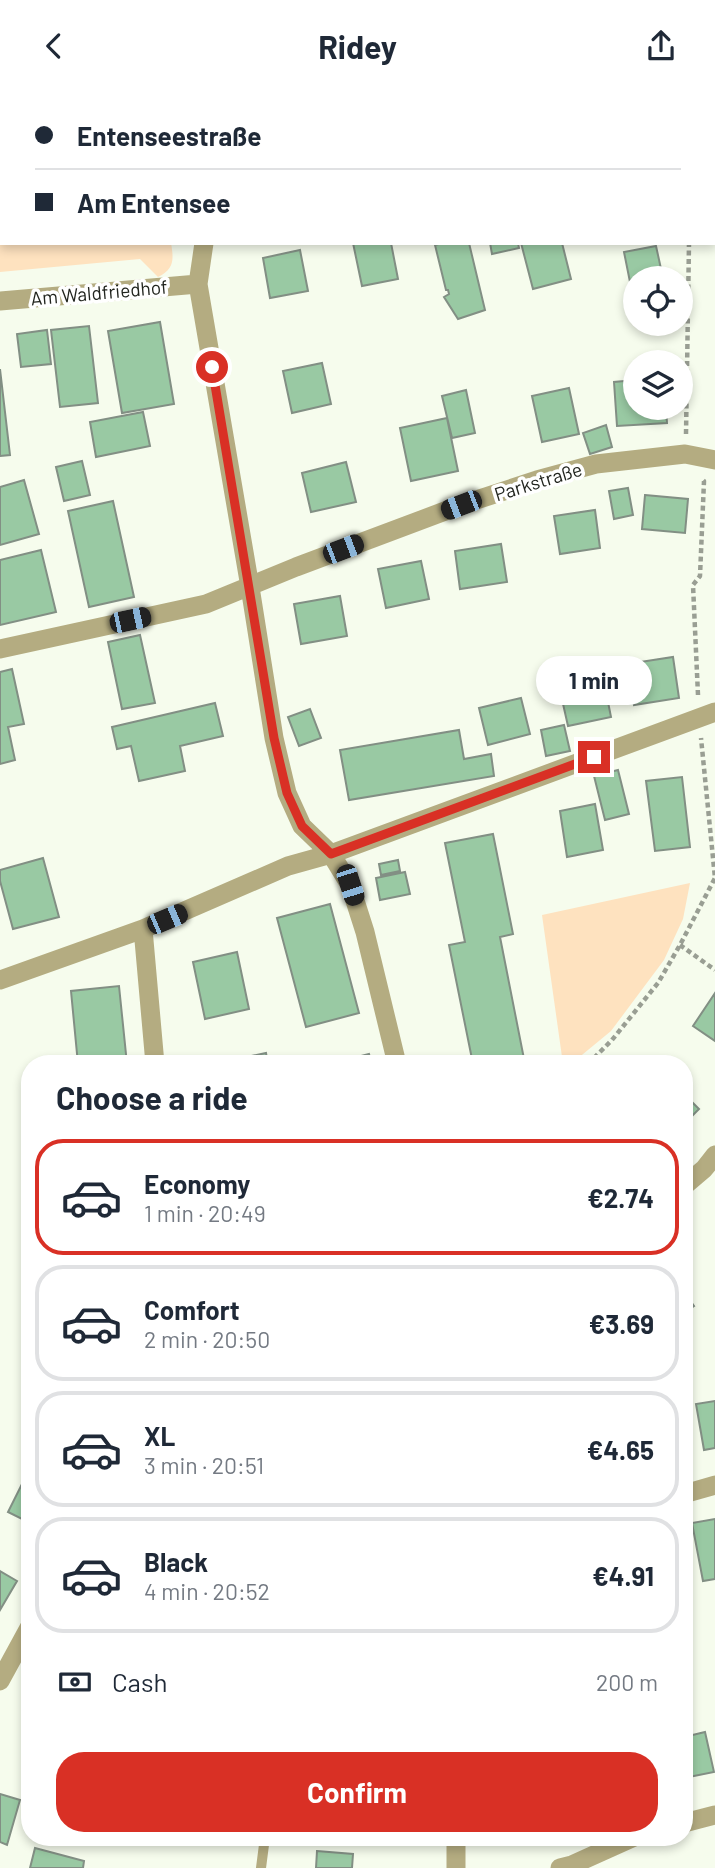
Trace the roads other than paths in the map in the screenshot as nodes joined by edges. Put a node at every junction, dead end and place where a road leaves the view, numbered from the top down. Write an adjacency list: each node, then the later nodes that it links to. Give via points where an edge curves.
1 (204, 245): 2 (street)
2 (198, 284): 3 (street, Am Waldfriedhof); 5 (street)
3 (0, 301)
4 (715, 460): 5 (street, Parkstraße, via 685,454 584,467 461,505)
5 (250, 587): 6 (street, Parkstraße, via 206,604); 8 (street, via 287,793 302,826)
6 (0, 649)
7 (707, 715): 8 (street)
8 (331, 854): 9 (street, via 288,866); 12 (street, via 350,885 365,932)
9 (143, 929): 10 (street); 11 (street)
10 (0, 980)
11 (154, 1055)
12 (395, 1055)
13 (715, 1156): 14 (street)
14 (693, 1178)
15 (715, 1485): 16 (street)
16 (693, 1492)
17 (21, 1642): 18 (street)
18 (0, 1681)
19 (715, 1815): 20 (street)
20 (693, 1821)
21 (264, 1846): 24 (lane)
22 (456, 1846): 25 (street)
23 (614, 1846): 26 (street)
24 (261, 1868)
25 (456, 1868)
26 (561, 1868)

